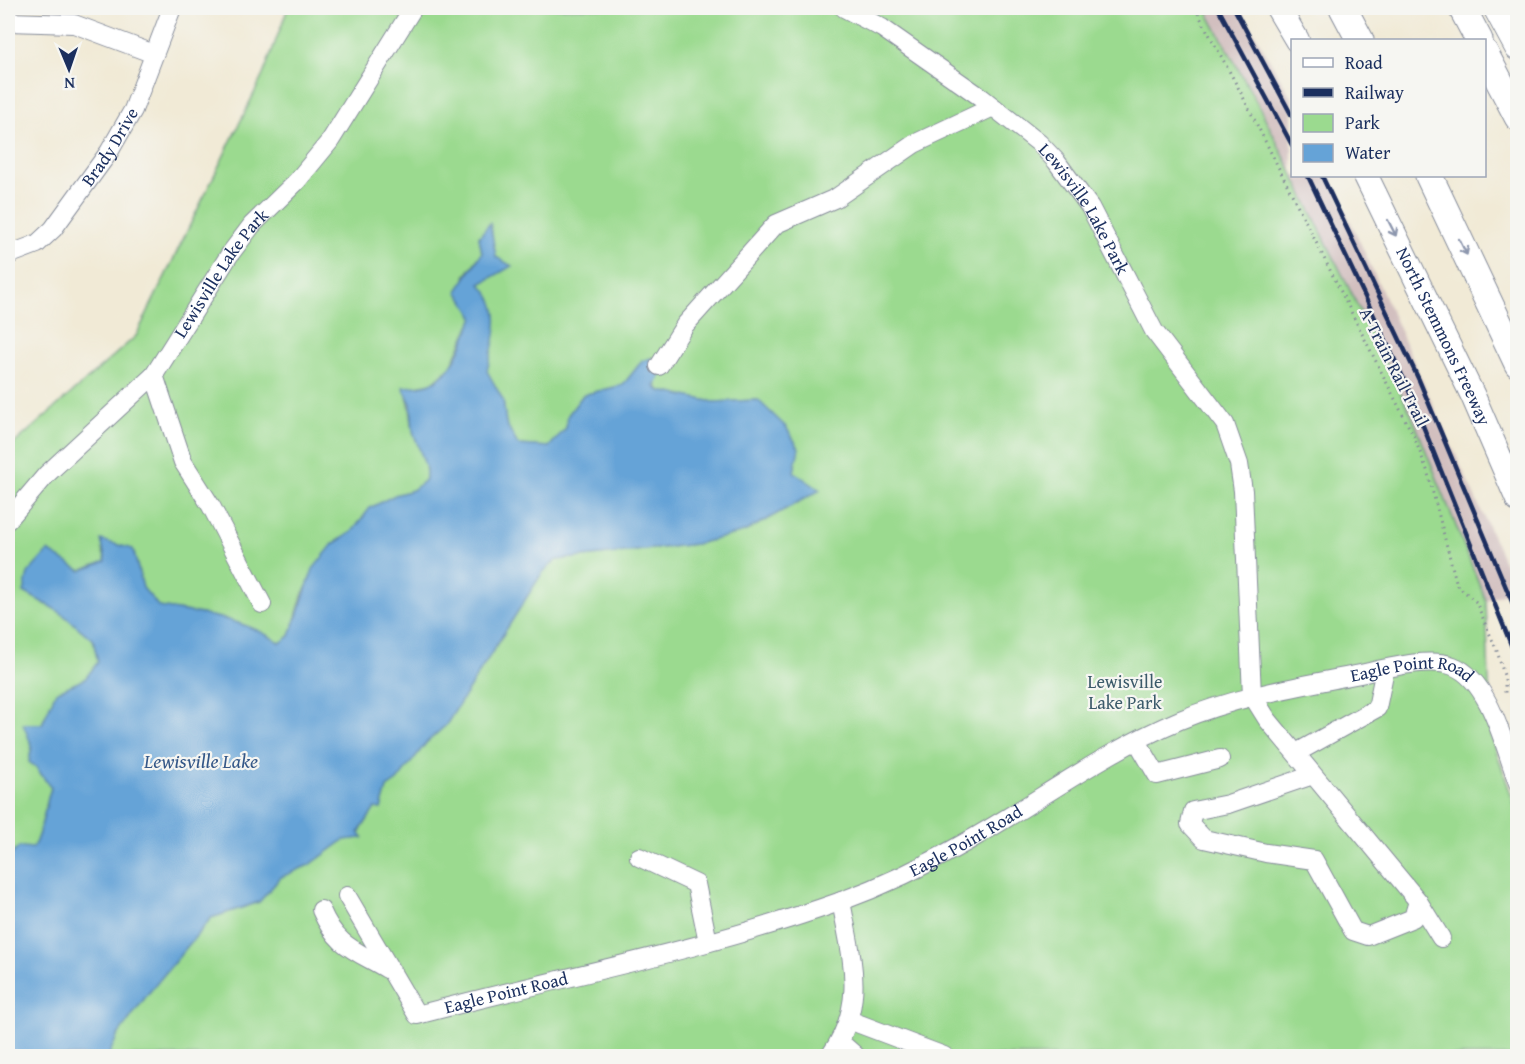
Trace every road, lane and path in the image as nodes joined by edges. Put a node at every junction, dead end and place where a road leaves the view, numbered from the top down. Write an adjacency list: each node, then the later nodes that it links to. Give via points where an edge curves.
1 (172, 8): 14 (street, Brady Drive)
2 (413, 8): 23 (street, Lewisville Lake Park, via 330,141 230,254)
3 (844, 8): 16 (street, Lewisville Lake Park, via 882,28)
4 (1195, 8): 29 (path, A-Train Rail Trail, via 1414,437 1427,470 1457,585 1476,602 1497,651 1505,679)
5 (1278, 8): 10 (main road)
6 (1343, 8): 11 (highway)
7 (1462, 8): 12 (highway)
8 (1497, 8): 13 (highway)
9 (8, 22): 14 (street, via 74,24)
10 (1296, 39)
11 (1359, 39)
12 (1478, 39)
13 (1518, 47)
14 (154, 54): 20 (street, Brady Drive, via 126,123 72,204 45,238)
15 (1486, 54): 17 (highway)
16 (993, 107): 22 (street, via 914,144 836,198 776,224 685,325); 28 (street, Lewisville Lake Park, via 1039,143 1074,183 1107,237 1154,331 1225,424 1239,464 1243,491)
17 (1518, 117)
18 (1366, 177): 24 (main road, North Stemmons Freeway, one-way to 24, via 1473,396)
19 (1429, 177): 21 (highway, one-way to 21)
20 (8, 255)
21 (1518, 364)
22 (659, 366)
23 (154, 375): 25 (street, Lewisville Lake Park, via 47,474); 26 (street, via 183,462 211,506)
24 (1518, 500)
25 (8, 520)
26 (262, 604)
27 (1384, 669): 28 (street, Eagle Point Road); 29 (street, Eagle Point Road, via 1441,663 1454,666); 31 (street, via 1377,708)
28 (1252, 695): 30 (street, Eagle Point Road, via 1178,721); 31 (street, Lewisville Lake Park)
29 (1496, 701): 34 (street, Eagle Point Road)
30 (1137, 741): 32 (street, via 1157,775); 37 (street, Eagle Point Road, via 946,853)
31 (1296, 753): 33 (street, Lewisville Lake Park)
32 (1220, 759)
33 (1314, 775): 38 (street, Lewisville Lake Park); 38 (street, via 1228,804 1194,811 1190,824 1204,838 1314,860 1353,931 1368,936 1413,918)
34 (1518, 783)
35 (639, 857): 41 (street, via 696,884)
36 (347, 896): 42 (street)
37 (841, 901): 41 (street, Eagle Point Road); 43 (street, via 853,973)
38 (1418, 901): 40 (street, Lewisville Lake Park)
39 (321, 910): 42 (street, via 342,944)
40 (1441, 938)
41 (708, 942): 42 (street, Eagle Point Road, via 417,1015)
42 (389, 969)
43 (849, 1020): 44 (street); 46 (street)
44 (835, 1049): 45 (street)
45 (856, 1056)
46 (944, 1056)

